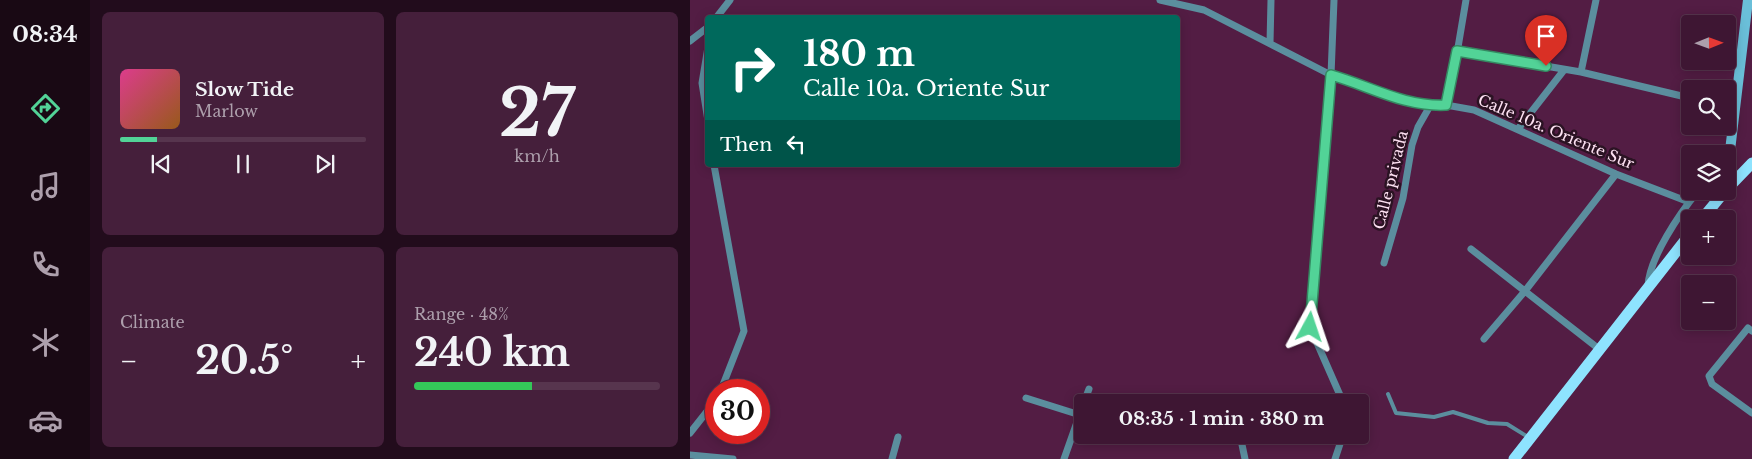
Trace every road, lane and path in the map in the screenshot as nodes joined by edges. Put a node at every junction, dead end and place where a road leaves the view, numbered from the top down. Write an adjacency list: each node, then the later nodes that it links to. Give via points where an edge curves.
1 (730, 0): 8 (street)
2 (1160, 0): 11 (street, Calle 10a. Oriente Sur, via 1204,10)
3 (1271, 0): 11 (street)
4 (1334, 0): 16 (street)
5 (1466, 0): 12 (street)
6 (1596, 0): 15 (street)
7 (1748, 0): 17 (street)
8 (718, 15)
9 (705, 29): 10 (street)
10 (690, 40)
11 (1270, 43): 16 (street, Calle 10a. Oriente Sur)
12 (1457, 51): 14 (street); 20 (street)
13 (705, 64): 19 (street, via 702,83)
14 (1564, 70): 15 (street); 22 (street)
15 (1581, 72): 18 (street)
16 (1331, 75): 21 (street, Calle 10a. Oriente Sur, via 1380,94); 41 (street, via 1310,327)
17 (1736, 81)
18 (1681, 96)
19 (705, 102)
20 (1446, 105): 21 (street, Calle 10a. Oriente Sur); 22 (street, Calle 10a. Oriente Sur, via 1474,110)
21 (1430, 106): 32 (street, Calle privada, via 1412,145 1403,198)
22 (1518, 129): 25 (street, Calle 10a. Oriente Sur)
23 (1752, 163): 26 (main road)
24 (714, 167): 38 (street, via 744,331)
25 (1616, 174): 28 (street, Calle 10a. Oriente Sur); 34 (street)
26 (1736, 179)
27 (1718, 200): 29 (main road)
28 (1689, 202): 33 (street, via 1654,259 1648,275)
29 (1709, 210)
30 (1681, 246): 33 (main road)
31 (1471, 249): 34 (street)
32 (1384, 262)
33 (1648, 288): 37 (main road)
34 (1525, 291): 36 (street); 37 (street)
35 (1752, 330): 45 (street, via 1748,328 1709,376 1712,384)
36 (1484, 339)
37 (1599, 349): 50 (main road)
38 (725, 379)
39 (1089, 389): 40 (street)
40 (1087, 394)
41 (1339, 394)
42 (1388, 394): 50 (lane, via 1396,412 1434,417 1453,412 1470,415 1488,423 1507,424)
43 (1026, 398): 44 (street)
44 (1074, 409)
45 (1752, 413)
46 (705, 414): 48 (street)
47 (1074, 431): 56 (street)
48 (690, 433)
49 (898, 437): 55 (street)
50 (1530, 438): 59 (main road)
51 (1242, 444): 57 (street)
52 (1340, 444): 58 (street)
53 (690, 455): 54 (street)
54 (733, 459)
55 (892, 459)
56 (1064, 459)
57 (1245, 459)
58 (1335, 459)
59 (1514, 459)

